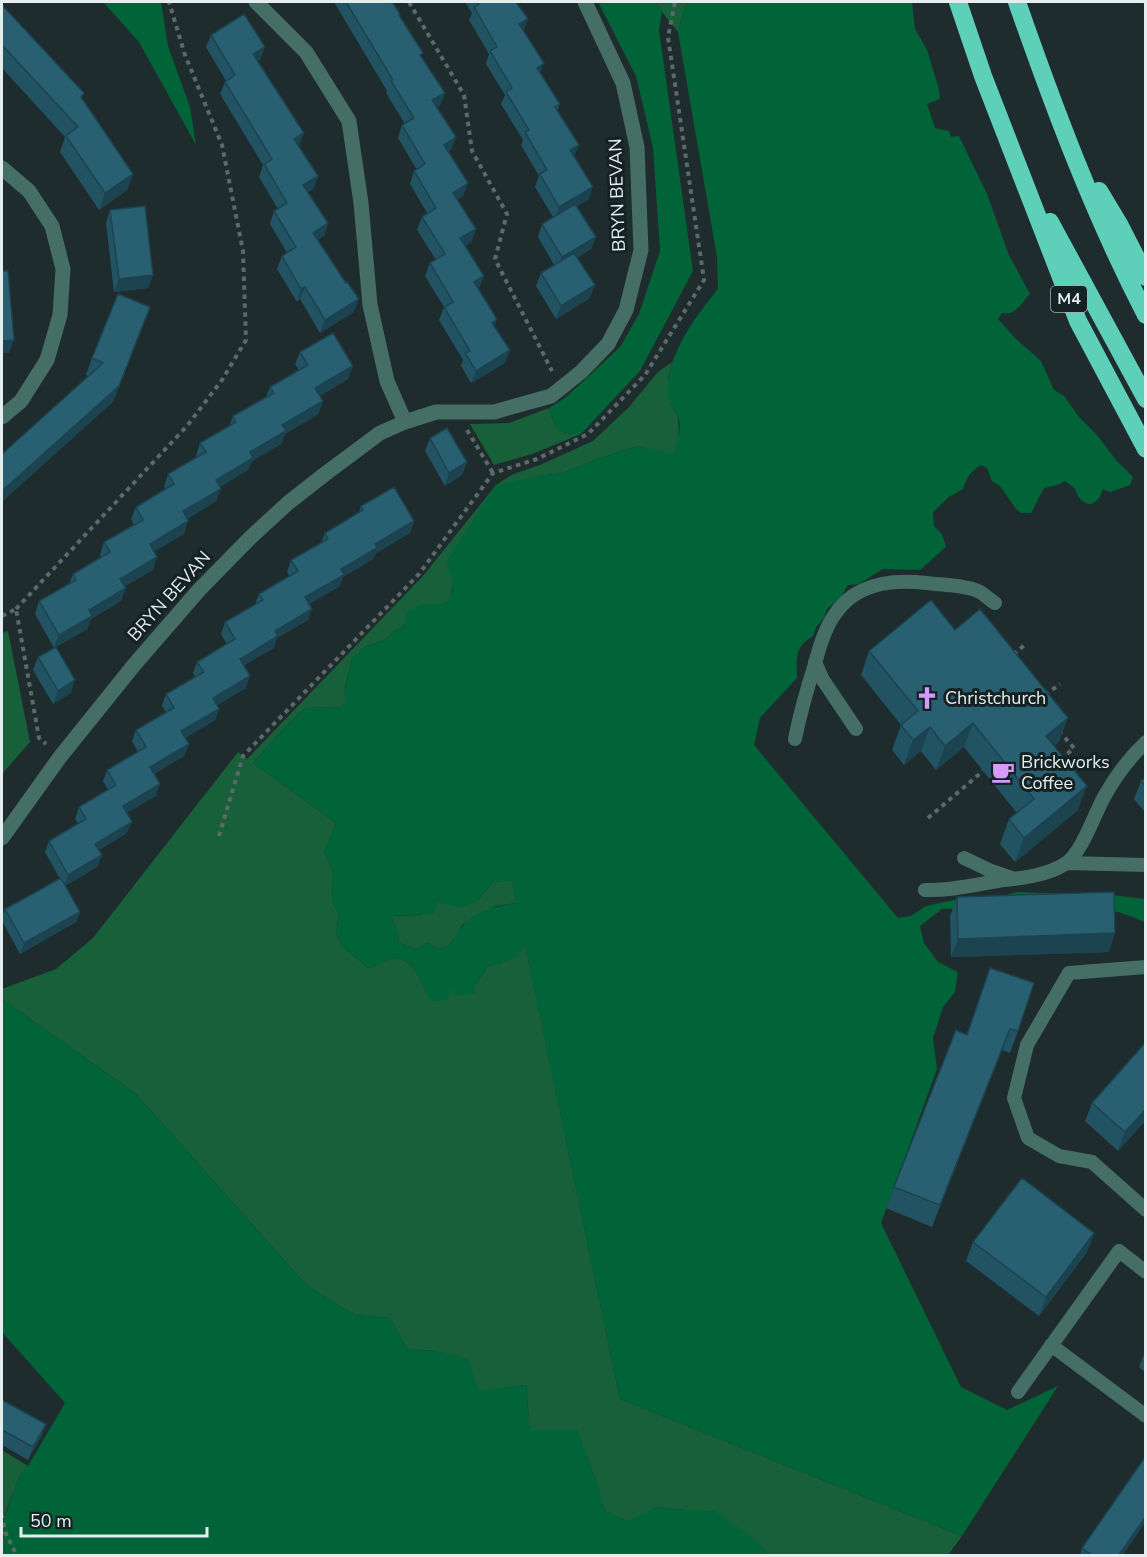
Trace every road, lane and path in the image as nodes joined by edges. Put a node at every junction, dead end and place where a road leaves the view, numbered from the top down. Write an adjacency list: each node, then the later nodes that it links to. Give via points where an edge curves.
1 (169, 2): 21 (path, via 185,55 222,145 243,251 246,340 187,426)
2 (256, 2): 16 (street, via 306,52 349,121 370,305 387,381)
3 (409, 2): 13 (path, via 464,95 472,151 507,214 495,259)
4 (585, 2): 13 (street, BRYN BEVAN, via 623,83 637,147 641,250 626,310 608,344)
5 (675, 2): 19 (path, via 668,37 704,280 645,375 588,434 537,459)
6 (958, 2): 9 (highway, M4)
7 (1017, 2): 8 (highway)
8 (1067, 138): 11 (highway); 12 (highway, via 1121,267)
9 (1012, 152): 14 (highway, M4); 18 (highway, M4, via 1078,321)
10 (2, 168): 15 (street, via 29,191 52,226 63,269 60,315 47,360 21,400)
11 (1146, 277)
12 (1146, 315)
13 (561, 388): 16 (street, BRYN BEVAN, via 551,396 494,412 436,412)
14 (1146, 399)
15 (2, 417)
16 (405, 422): 32 (street, BRYN BEVAN, via 380,433 350,454 251,537 199,590)
17 (464, 424): 19 (path)
18 (1143, 444)
19 (493, 473): 36 (path, via 419,574 243,756)
20 (995, 603): 25 (lane, via 971,589 902,581 874,585 850,598 833,616)
21 (16, 609): 22 (path); 32 (path, via 39,738)
22 (2, 616)
23 (1027, 643): 24 (path, via 1015,653)
24 (1021, 661)
25 (815, 662): 28 (lane); 30 (lane)
26 (1060, 684): 27 (path)
27 (1039, 700)
28 (856, 729)
29 (1058, 730): 33 (path, via 1074,748)
30 (795, 739)
31 (1146, 742): 39 (lane, via 1132,755)
32 (60, 757): 37 (street, BRYN BEVAN)
33 (1058, 762)
34 (983, 771): 35 (path)
35 (928, 819)
36 (219, 836)
37 (2, 838)
38 (964, 858): 41 (lane)
39 (1066, 863): 40 (lane); 41 (lane)
40 (1146, 865)
41 (1014, 879): 42 (lane)
42 (925, 890)
43 (1146, 967): 44 (lane, via 1069,973 1027,1045 1014,1098 1028,1138 1059,1156 1092,1162)
44 (1146, 1210)
45 (1146, 1272): 46 (lane, via 1119,1251)
46 (1051, 1346): 47 (lane); 48 (lane)
47 (1018, 1392)
48 (1146, 1416)
49 (2, 1514): 50 (path)
50 (3, 1531): 51 (path)
51 (17, 1556)

